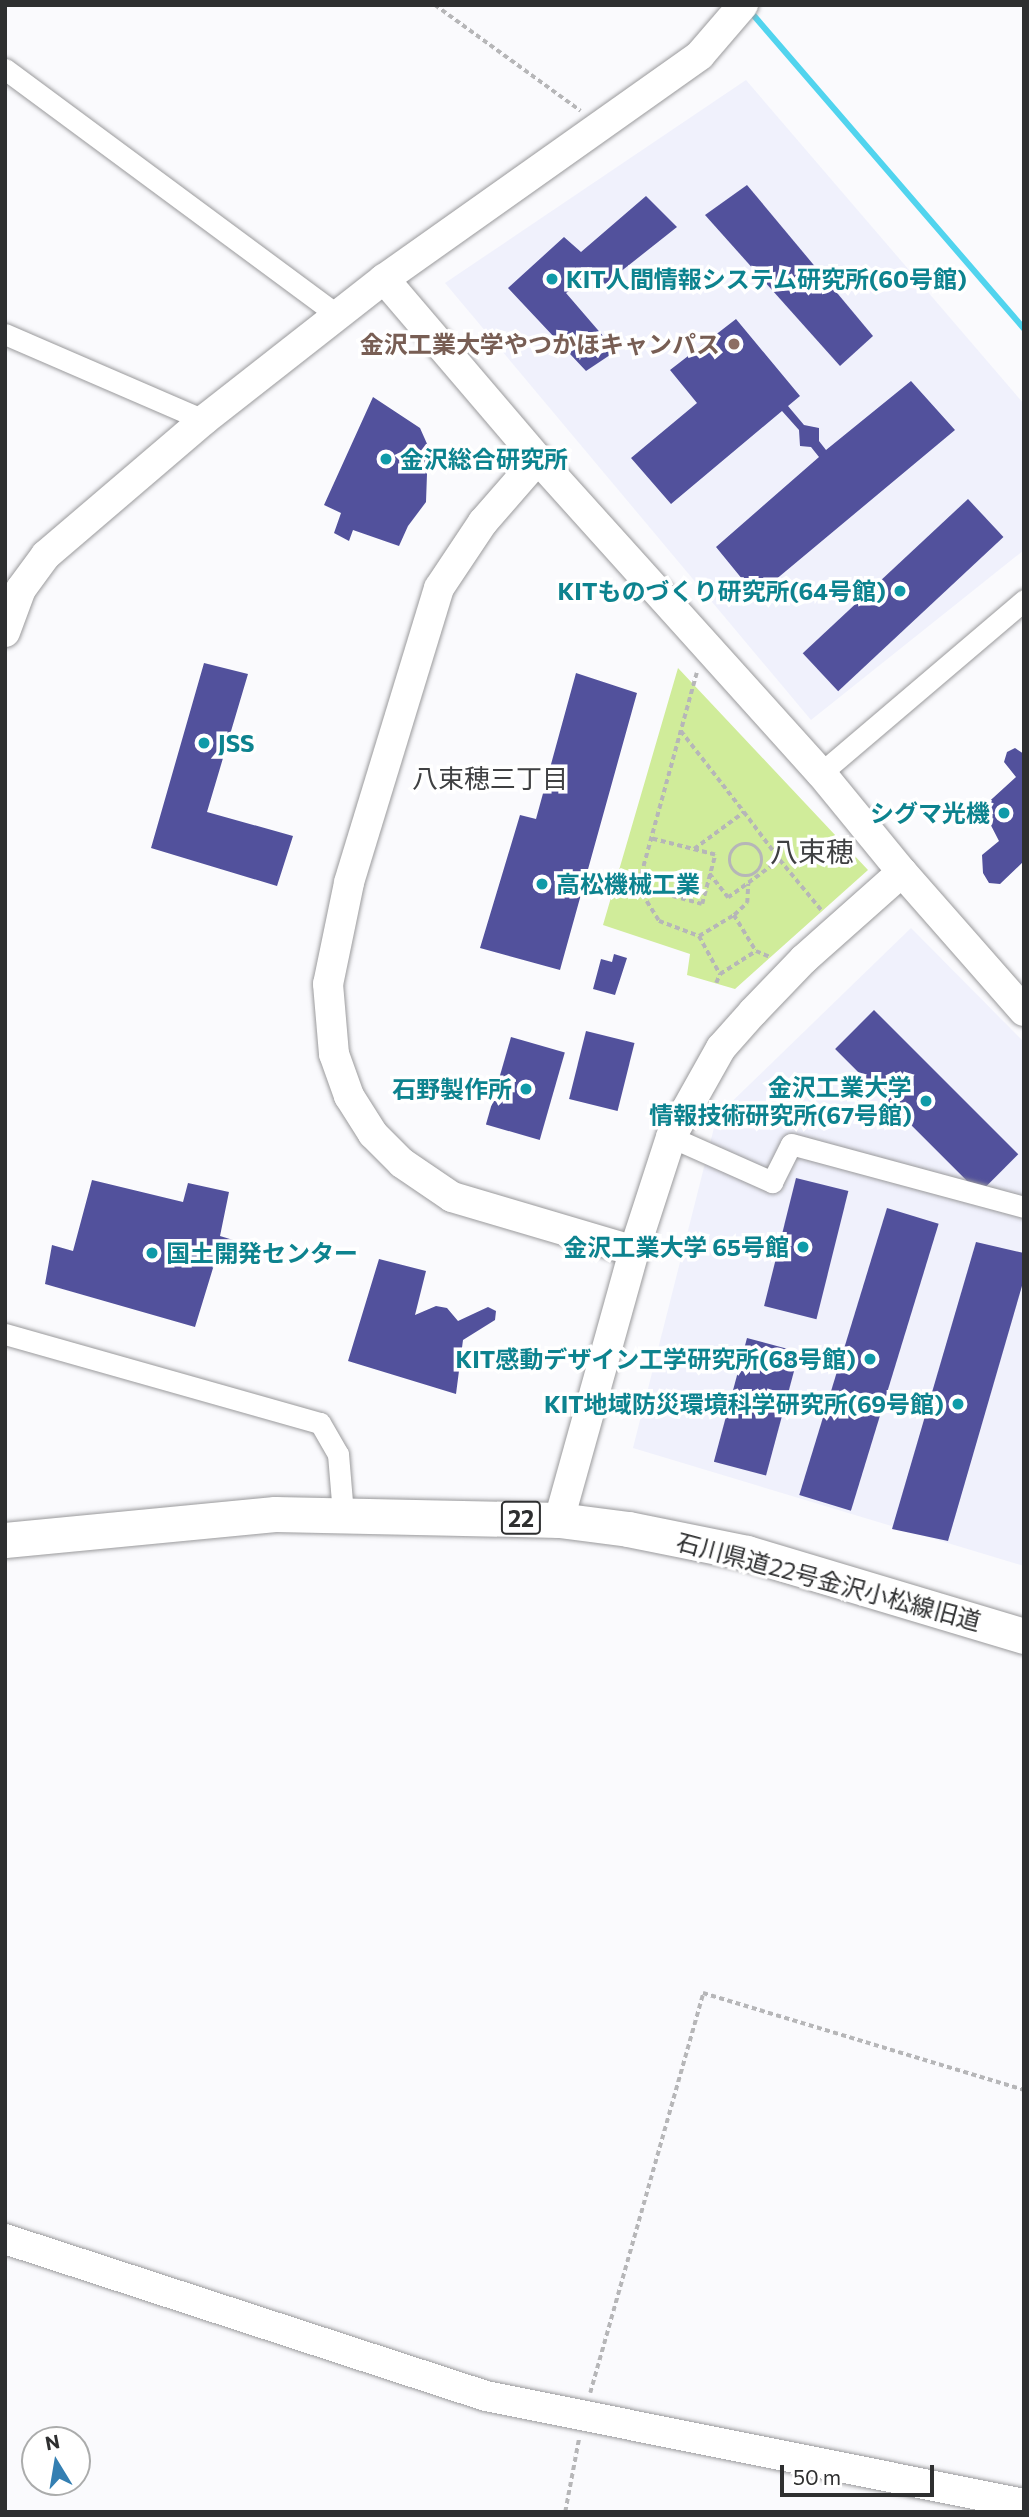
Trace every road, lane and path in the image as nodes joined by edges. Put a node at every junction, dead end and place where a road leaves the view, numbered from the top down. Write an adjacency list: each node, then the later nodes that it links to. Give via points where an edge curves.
1 (435, 5): 4 (path)
2 (736, 14): 4 (street, via 700,55)
3 (5, 69): 6 (street)
4 (603, 126): 5 (street)
5 (384, 279): 6 (street); 9 (street)
6 (339, 316): 8 (street)
7 (5, 334): 8 (street)
8 (204, 420): 11 (street, via 46,555 21,589)
9 (538, 459): 12 (street); 34 (street, via 483,522 439,588 346,896 328,984 334,1054 349,1096 373,1135 402,1163 452,1197)
10 (1024, 600): 14 (street)
11 (5, 632)
12 (710, 650): 13 (path, via 696,676); 14 (street)
13 (681, 731): 15 (path); 16 (path)
14 (821, 773): 20 (street)
15 (744, 812): 17 (path); 18 (path)
16 (651, 839): 17 (path); 23 (path)
17 (694, 849): 21 (path, via 715,855)
18 (780, 860): 22 (path); 24 (path)
19 (761, 866): 19 (path, via 755,873 740,875 730,863 732,852 750,844 759,850)
20 (902, 872): 31 (street); 32 (street, via 804,959 721,1048)
21 (709, 874): 22 (path, via 728,898); 23 (path, via 702,904)
22 (748, 883): 25 (path, via 747,903)
23 (638, 887): 26 (path, via 659,921)
24 (822, 911)
25 (734, 915): 26 (path); 27 (path)
26 (699, 936): 29 (path)
27 (756, 951): 28 (path); 29 (path)
28 (770, 957)
29 (720, 974): 30 (path)
30 (716, 984)
31 (1024, 1012)
32 (671, 1137): 33 (street, via 772,1182 791,1144); 34 (street)
33 (1024, 1207)
34 (634, 1251): 37 (street)
35 (5, 1334): 36 (street, via 320,1423 338,1454)
36 (343, 1514): 37 (main road, 石川県道22号金沢小松線旧道 / 22); 38 (main road, 石川県道22号金沢小松線旧道 / 22, via 275,1514)
37 (559, 1520): 39 (main road, 石川県道22号金沢小松線旧道 / 22, via 747,1553)
38 (5, 1540)
39 (1024, 1636)
40 (1024, 2090): 42 (path, via 703,1993)
41 (5, 2239): 42 (street, via 486,2396)
42 (584, 2415): 43 (street); 44 (path)
43 (1024, 2504)
44 (565, 2512)

